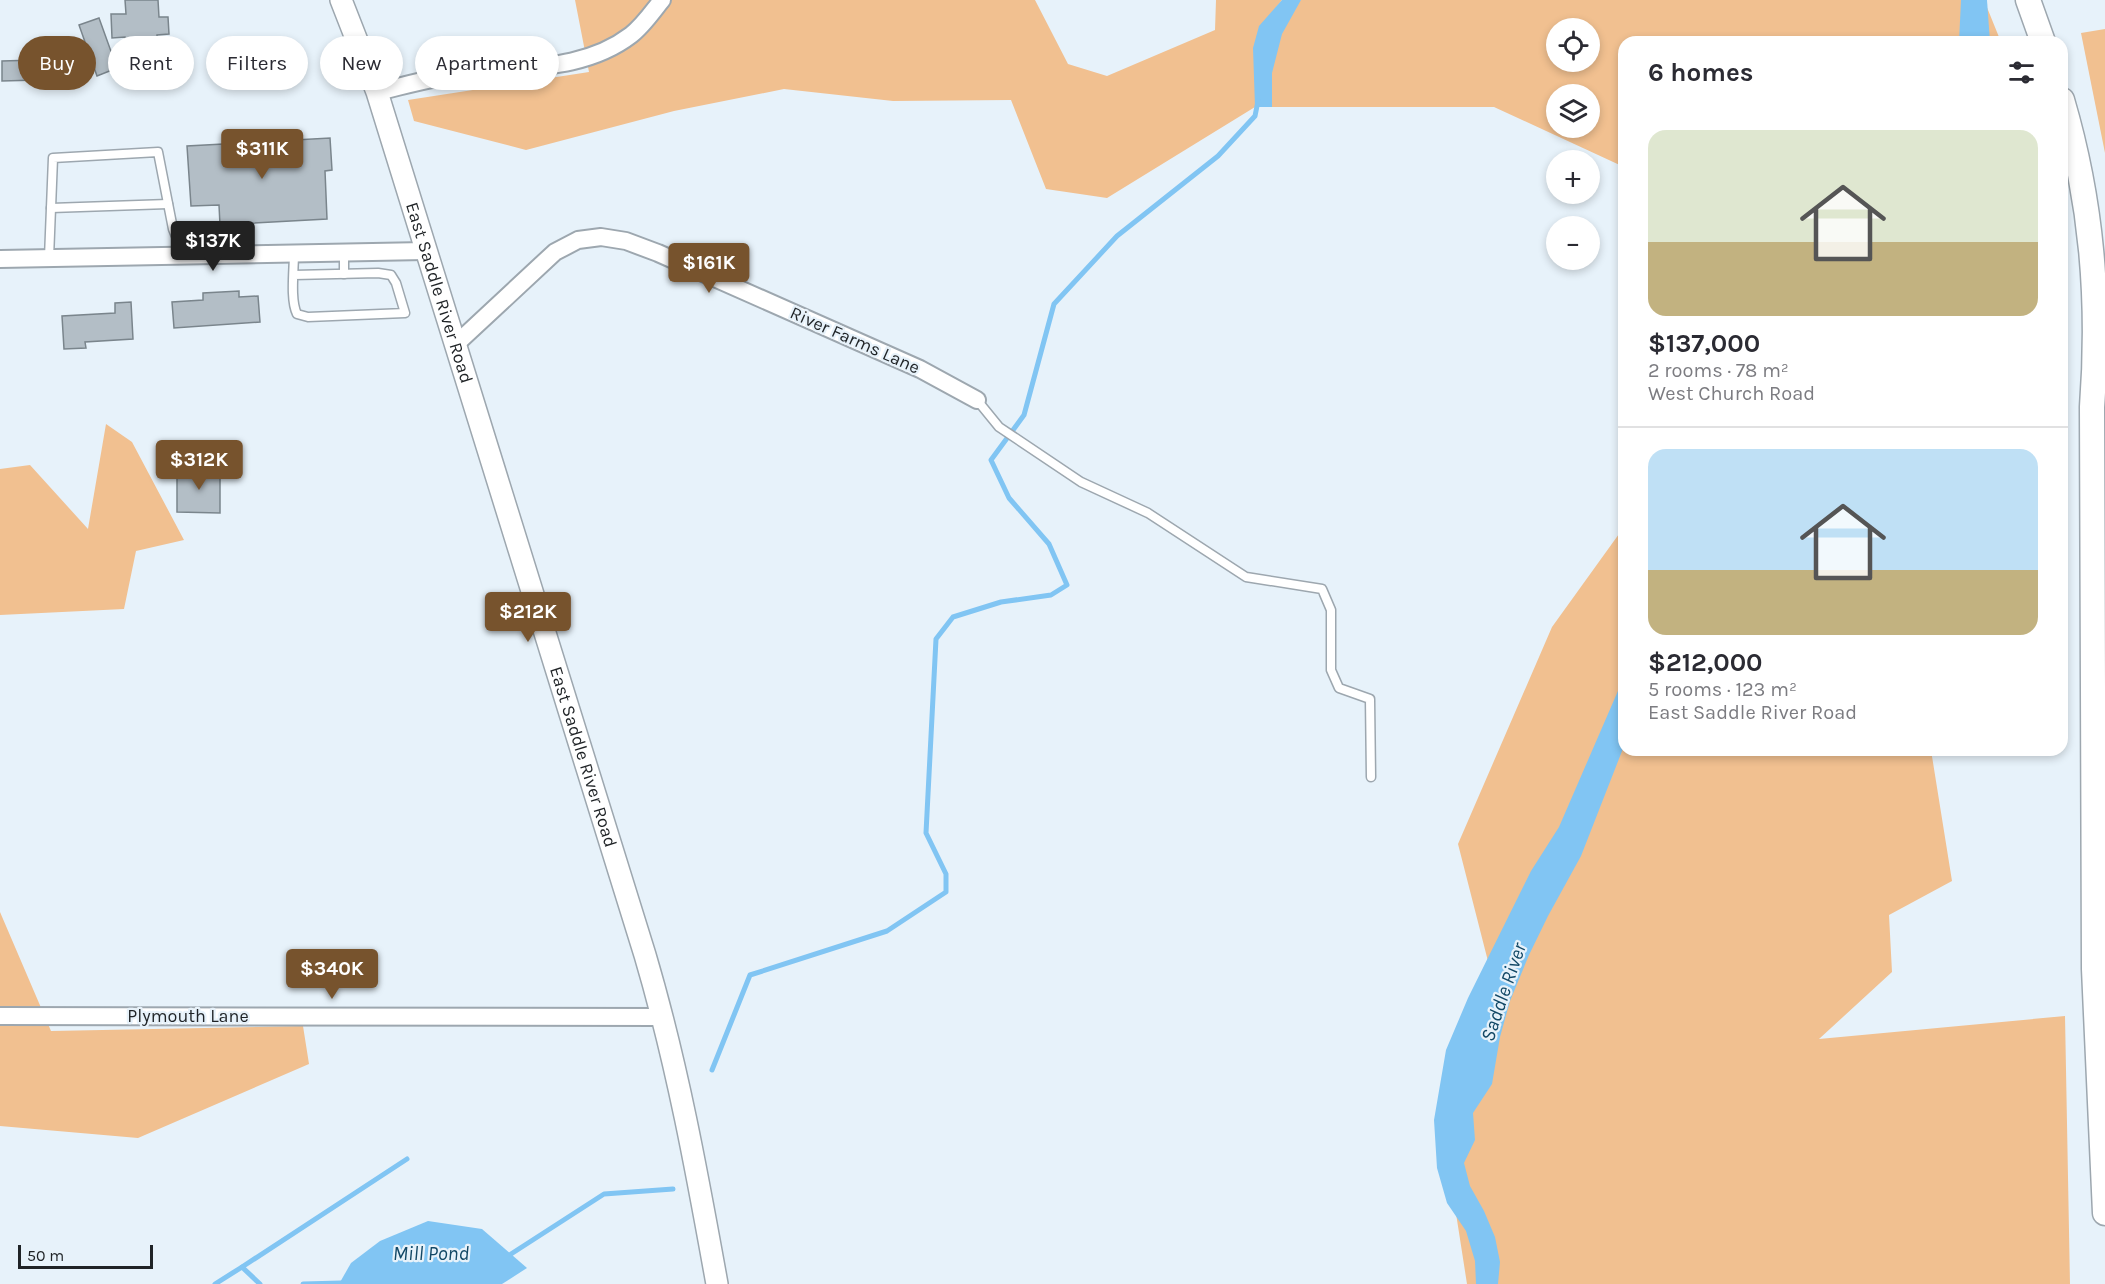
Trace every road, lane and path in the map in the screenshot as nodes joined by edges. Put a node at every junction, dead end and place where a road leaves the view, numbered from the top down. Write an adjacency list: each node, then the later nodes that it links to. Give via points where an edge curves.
1 (340, 0): 5 (street, East Saddle River Road)
2 (662, 0): 5 (street, via 633,34 584,60 464,73)
3 (2028, 0): 4 (main road)
4 (2041, 36)
5 (377, 92): 9 (street, East Saddle River Road)
6 (2068, 125): 17 (main road, via 2084,190)
7 (168, 204): 8 (lane); 8 (lane, via 158,152 53,158); 12 (lane)
8 (51, 208): 13 (lane)
9 (425, 251): 10 (street); 18 (street, East Saddle River Road)
10 (344, 252): 11 (street); 15 (lane)
11 (294, 253): 12 (street); 16 (lane)
12 (184, 256): 13 (street)
13 (49, 258): 14 (street)
14 (0, 259)
15 (344, 274): 16 (lane); 16 (lane, via 391,275 405,313 308,317 297,314)
16 (294, 275)
17 (2100, 314): 20 (main road, via 2092,406)
18 (455, 345): 19 (street, River Farms Lane, via 555,252 578,240 601,237 658,253 920,369); 23 (street, East Saddle River Road)
19 (977, 400): 21 (lane, via 999,427 1081,482 1148,513 1246,577 1322,590 1331,610 1331,670 1339,688 1370,699)
20 (2099, 672): 24 (main road, via 2094,969)
21 (1371, 777)
22 (0, 1016): 23 (street, Plymouth Lane)
23 (663, 1017): 25 (street, East Saddle River Road, via 688,1125)
24 (2105, 1213)
25 (717, 1284)

